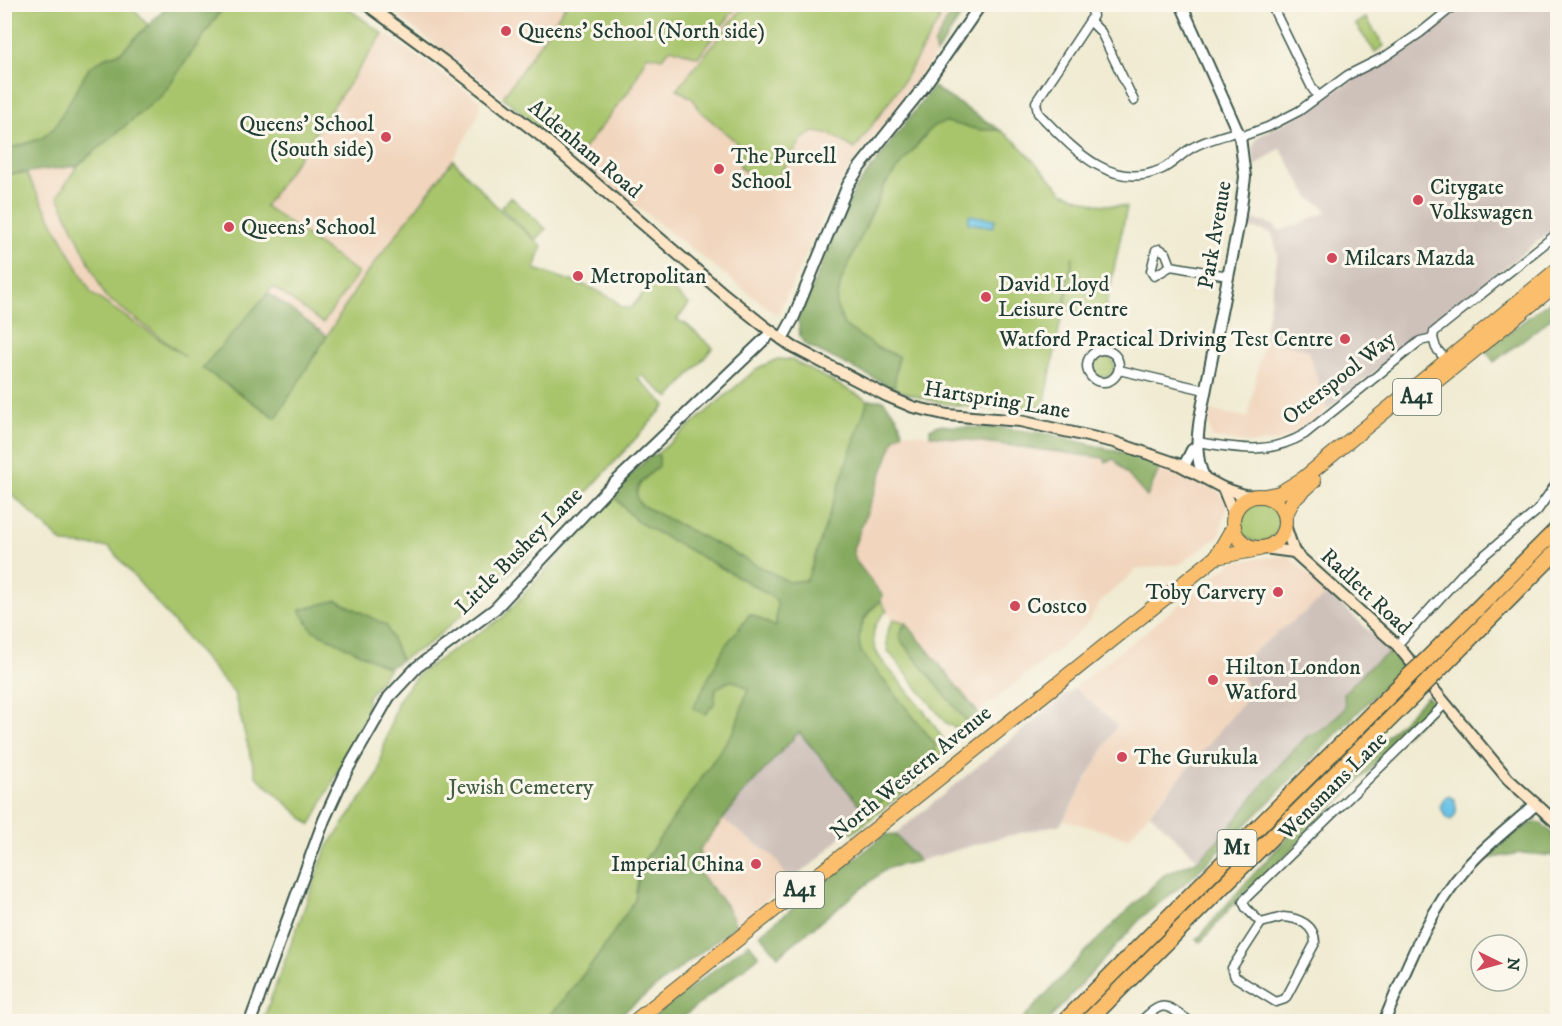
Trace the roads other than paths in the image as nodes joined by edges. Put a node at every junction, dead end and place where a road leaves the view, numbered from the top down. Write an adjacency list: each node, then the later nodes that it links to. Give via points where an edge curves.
1 (366, 4): 18 (main road, Aldenham Road, via 541,136)
2 (981, 4): 19 (street, via 923,88 848,185)
3 (1091, 4): 7 (street)
4 (1181, 4): 10 (street, Park Avenue)
5 (1271, 4): 8 (street)
6 (1451, 6): 8 (street, via 1420,33)
7 (1090, 21): 9 (street, via 1101,32); 10 (street, via 1036,102 1038,113 1089,162 1125,175 1150,174 1178,160 1190,148)
8 (1318, 96): 10 (street, via 1268,127)
9 (1134, 101)
10 (1239, 134): 15 (street, Park Avenue, via 1245,165 1244,189)
11 (1557, 233): 20 (street, Otterspool Way, via 1434,332)
12 (1557, 265): 17 (highway)
13 (1171, 266): 15 (street)
14 (1557, 269): 17 (highway, A41)
15 (1228, 276): 23 (street, Park Avenue)
16 (1557, 283): 31 (highway, A41, via 1306,487 1293,500)
17 (1499, 316): 21 (highway, A41)
18 (772, 332): 19 (main road, Hartspring Lane); 44 (street, Little Bushey Lane, via 605,492 495,609 417,667 389,697 324,820)
19 (782, 339): 25 (main road, Hartspring Lane, via 912,406 948,415 1066,430)
20 (1432, 339): 21 (street, Otterspool Way); 24 (street, Otterspool Way, via 1420,341 1325,420 1289,443 1249,450)
21 (1446, 360): 29 (highway, A41, via 1304,478 1280,493)
22 (1119, 370): 23 (street)
23 (1205, 390): 24 (street, Park Avenue)
24 (1197, 444): 25 (street, Park Avenue); 26 (street, Park Avenue)
25 (1184, 466): 26 (main road, Hartspring Lane)
26 (1204, 477): 28 (main road, Hartspring Lane)
27 (1557, 481): 37 (street, via 1537,511 1464,572)
28 (1223, 488): 29 (main road, Hartspring Lane); 30 (main road)
29 (1261, 496): 30 (highway, via 1242,503); 31 (highway, via 1277,503)
30 (1234, 521): 33 (highway, via 1242,541); 36 (highway, North Western Avenue / A41)
31 (1285, 521): 33 (highway, via 1277,542); 35 (main road, Radlett Road)
32 (1557, 528): 38 (highway, M1)
33 (1262, 548): 35 (main road, Radlett Road); 36 (highway, North Western Avenue / A41)
34 (1557, 550): 39 (highway, M1)
35 (1294, 552): 37 (main road, Radlett Road)
36 (1216, 557): 45 (highway, North Western Avenue / A41)
37 (1396, 645): 38 (main road, Radlett Road)
38 (1414, 666): 46 (highway, M1)
39 (1429, 684): 40 (main road); 47 (highway, M1)
40 (1445, 704): 41 (main road, via 1508,779); 43 (street, Wensmans Lane, via 1245,899 1246,908)
41 (1536, 804): 42 (main road); 50 (street, via 1456,880 1417,943)
42 (1557, 824)
43 (1260, 923): 43 (street, via 1233,965 1233,974 1269,999 1280,1002 1314,948 1314,934 1294,918)
44 (250, 1022)
45 (634, 1022)
46 (1064, 1022)
47 (1087, 1022)
48 (1140, 1022): 49 (street, via 1162,1006)
49 (1191, 1022)
50 (1384, 1022)

